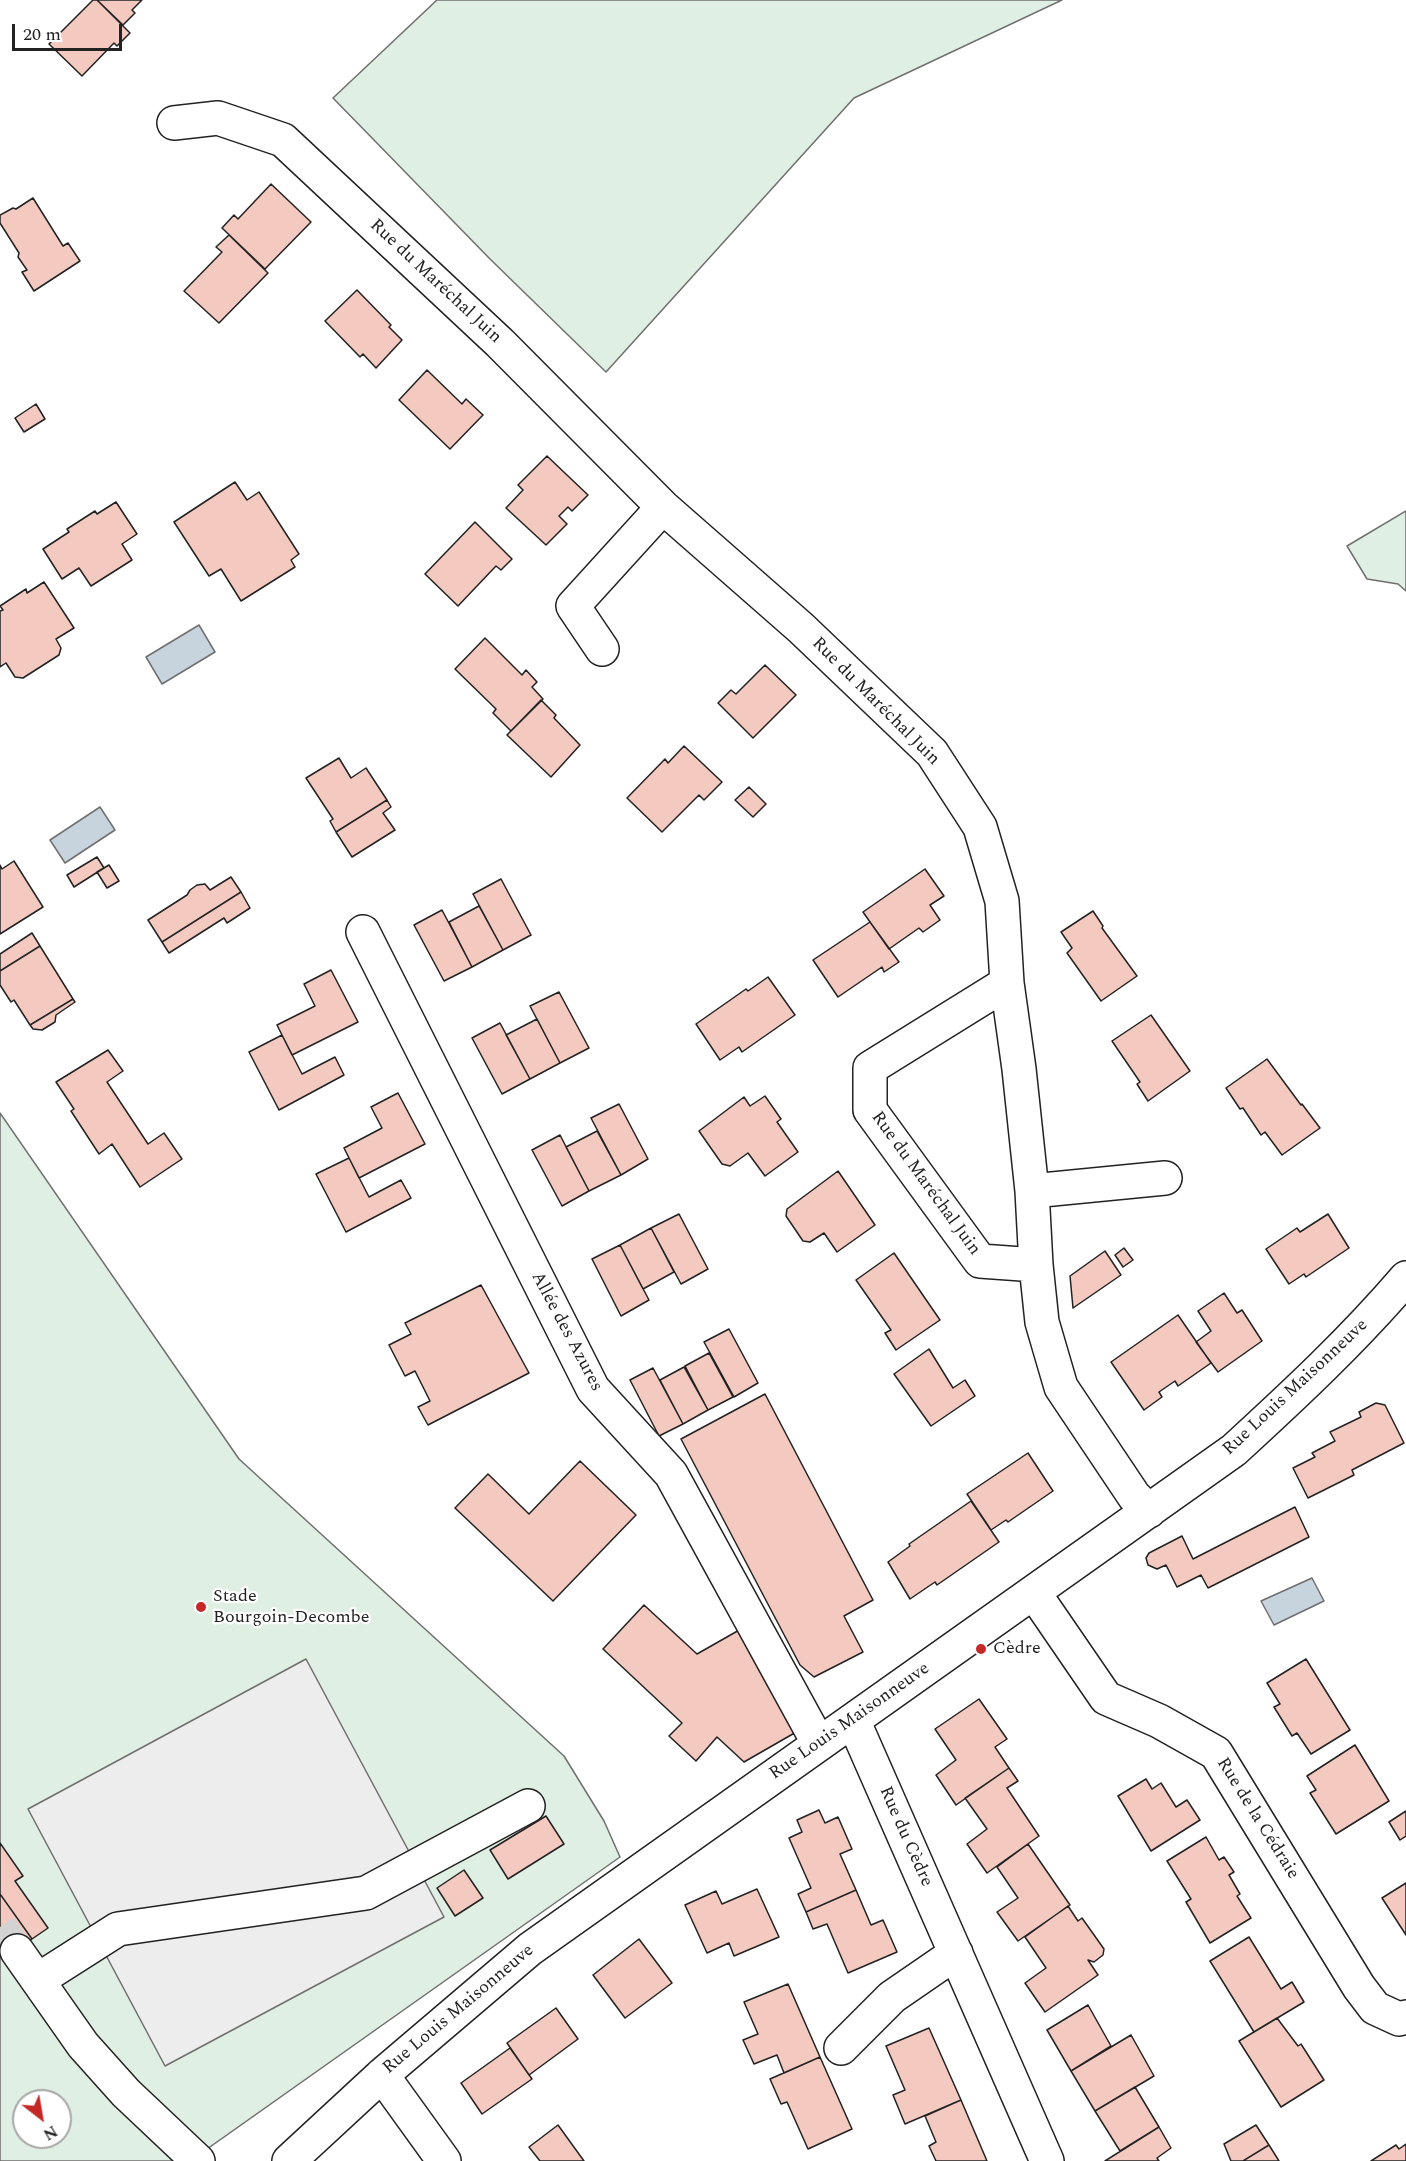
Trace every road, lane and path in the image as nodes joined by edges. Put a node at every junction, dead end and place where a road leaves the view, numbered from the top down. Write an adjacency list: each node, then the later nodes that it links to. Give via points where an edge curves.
1 (174, 123): 2 (street, Rue du Maréchal Juin, via 218,118 283,140 500,343)
2 (663, 507): 3 (street, via 573,606); 5 (street, Rue du Maréchal Juin, via 801,628 932,753 980,827 1002,901)
3 (602, 649)
4 (363, 932): 13 (street, Allée des Azures, via 593,1389 671,1474)
5 (1007, 983): 7 (street, Rue du Maréchal Juin); 8 (street, Rue du Maréchal Juin, via 870,1068 870,1110 980,1261)
6 (1164, 1178): 7 (street)
7 (1032, 1191): 8 (street, Rue du Maréchal Juin)
8 (1036, 1265): 10 (street, Rue du Maréchal Juin, via 1042,1322 1061,1387 1134,1496)
9 (1406, 1278): 10 (street, Rue Louis Maisonneuve, via 1318,1372 1234,1450)
10 (1149, 1511): 11 (street, Rue Louis Maisonneuve)
11 (1034, 1593): 12 (street, Rue Louis Maisonneuve); 18 (street, Rue de la Cédraie, via 1106,1698 1159,1721 1216,1753 1375,2008 1399,2019)
12 (853, 1720): 13 (street, Rue Louis Maisonneuve); 16 (street, Rue du Cèdre)
13 (819, 1744): 20 (street, Rue Louis Maisonneuve, via 530,1948)
14 (528, 1806): 17 (street, via 366,1893 118,1929)
15 (16, 1951): 17 (street)
16 (956, 1953): 19 (street, via 892,1997); 24 (street, Rue du Cèdre)
17 (38, 1980): 21 (street, via 90,2053)
18 (1406, 2017)
19 (841, 2048)
20 (382, 2075): 22 (street, Rue Louis Maisonneuve); 23 (street)
21 (198, 2161)
22 (289, 2161)
23 (444, 2161)
24 (1047, 2161)

